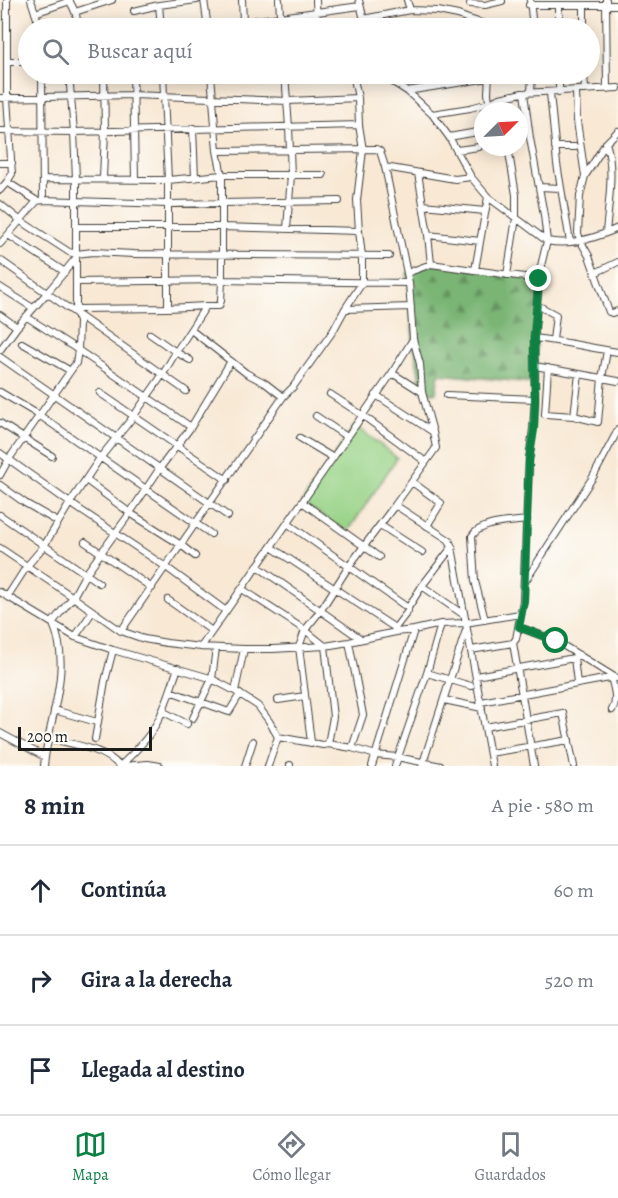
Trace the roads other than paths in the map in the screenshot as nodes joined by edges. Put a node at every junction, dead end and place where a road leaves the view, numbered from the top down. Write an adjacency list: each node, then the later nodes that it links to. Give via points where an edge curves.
1 (7, 0): 41 (street)
2 (31, 0): 24 (street)
3 (112, 0): 22 (street)
4 (197, 0): 16 (street)
5 (204, 0): 30 (street)
6 (242, 0): 31 (street)
7 (279, 0): 26 (street)
8 (315, 0): 23 (street)
9 (407, 0): 20 (street)
10 (70, 1): 22 (street); 24 (street)
11 (502, 1): 12 (street, via 485,5)
12 (472, 2): 25 (street)
13 (530, 2): 17 (street); 37 (street)
14 (607, 2): 18 (street); 19 (street); 58 (street)
15 (359, 3): 23 (street); 34 (street)
16 (159, 5): 21 (street); 29 (street)
17 (559, 5): 18 (street); 38 (street)
18 (584, 5): 39 (street)
19 (618, 5)
20 (410, 10): 25 (street); 35 (street)
21 (134, 11)
22 (75, 12): 28 (street)
23 (316, 12): 26 (street); 33 (street)
24 (35, 13): 27 (street)
25 (458, 15): 36 (street)
26 (280, 16): 32 (street)
27 (37, 18)
28 (76, 18)
29 (160, 18)
30 (207, 18)
31 (243, 18)
32 (265, 18)
33 (316, 18)
34 (363, 18)
35 (368, 18)
36 (466, 18)
37 (532, 18)
38 (559, 18)
39 (584, 18)
40 (0, 35): 41 (street)
41 (8, 35): 42 (street)
42 (4, 64): 70 (street)
43 (42, 84): 68 (street)
44 (69, 84): 66 (street)
45 (104, 84): 67 (street)
46 (133, 84): 65 (street)
47 (163, 84): 69 (street)
48 (212, 84): 71 (street)
49 (286, 84): 74 (street)
50 (355, 84): 73 (street)
51 (396, 84): 60 (street)
52 (445, 84): 60 (street)
53 (489, 84): 75 (street)
54 (530, 84): 63 (street)
55 (559, 84): 62 (street)
56 (585, 84): 59 (street)
57 (618, 88): 58 (street)
58 (607, 89): 59 (street)
59 (585, 90): 61 (street)
60 (407, 91): 79 (street)
61 (576, 91): 62 (street); 110 (street)
62 (559, 92): 64 (street)
63 (528, 93): 64 (street); 72 (street); 119 (street)
64 (550, 93): 95 (street)
65 (134, 95): 67 (street); 69 (street); 85 (street)
66 (70, 96): 67 (street); 68 (street); 91 (street)
67 (104, 96): 89 (street)
68 (42, 97): 70 (street); 88 (street)
69 (164, 97): 71 (street); 84 (street)
70 (4, 98): 87 (street)
71 (214, 98): 74 (street); 83 (street)
72 (500, 98): 76 (street); 77 (street)
73 (358, 99): 74 (street); 80 (street)
74 (288, 101): 81 (street)
75 (489, 102)
76 (491, 102)
77 (501, 102)
78 (474, 107): 79 (street)
79 (432, 114): 93 (street)
80 (359, 125): 81 (street); 98 (street)
81 (290, 127): 83 (street); 101 (street)
82 (193, 128): 83 (street); 84 (street); 113 (street)
83 (214, 128): 100 (street)
84 (166, 129): 85 (street); 117 (street)
85 (133, 130): 89 (street); 116 (street)
86 (0, 131): 87 (street)
87 (10, 131): 88 (street); 104 (street)
88 (43, 131): 91 (street); 114 (street)
89 (105, 131): 91 (street); 112 (street)
90 (618, 131): 94 (street)
91 (74, 132): 115 (street)
92 (474, 133): 93 (street)
93 (450, 137): 99 (street)
94 (606, 143): 110 (street); 141 (street, via 610,167)
95 (555, 147): 96 (street); 120 (street)
96 (575, 147)
97 (474, 148): 99 (street)
98 (363, 150): 101 (street); 105 (street, via 378,149); 140 (street, via 357,200)
99 (457, 150): 111 (street)
100 (217, 151): 101 (street); 109 (street)
101 (290, 151): 107 (street)
102 (510, 156): 133 (street)
103 (0, 163): 104 (street)
104 (12, 163): 118 (street)
105 (385, 167): 106 (street); 159 (street)
106 (418, 173): 111 (street); 131 (street)
107 (291, 175): 108 (street); 109 (street); 125 (street)
108 (323, 175)
109 (222, 176): 113 (street); 128 (street)
110 (585, 176): 144 (street, via 580,196)
111 (471, 177): 123 (street)
112 (103, 178): 115 (street); 116 (street)
113 (195, 178): 117 (street)
114 (43, 179): 115 (street); 122 (street)
115 (76, 179): 127 (street)
116 (135, 179): 117 (street)
117 (168, 180): 130 (street)
118 (7, 183): 121 (street); 124 (street)
119 (538, 187): 120 (street); 146 (street)
120 (561, 188): 148 (street)
121 (0, 190)
122 (43, 190): 124 (street); 124 (street, via 36,192)
123 (488, 197): 132 (street); 133 (street)
124 (37, 200): 127 (street); 134 (street)
125 (288, 201): 126 (street); 128 (street); 139 (street)
126 (339, 201)
127 (75, 202): 130 (street); 135 (street)
128 (222, 202): 130 (street); 137 (street)
129 (0, 204): 134 (street)
130 (168, 204): 136 (street)
131 (423, 205): 132 (street); 143 (street)
132 (485, 211): 145 (street)
133 (516, 218): 146 (street); 161 (street)
134 (21, 221): 142 (street); 151 (street)
135 (76, 227): 136 (street); 151 (street)
136 (168, 227): 137 (street); 149 (street)
137 (222, 227): 139 (street); 150 (street)
138 (618, 228): 141 (street)
139 (287, 229): 140 (street)
140 (359, 231): 152 (street)
141 (606, 233): 144 (street)
142 (8, 235): 147 (street); 158 (street)
143 (428, 235): 145 (street); 156 (street)
144 (580, 240): 148 (street); 160 (street)
145 (480, 241): 157 (street)
146 (547, 241): 148 (street); 162 (street)
147 (1, 242)
148 (570, 242)
149 (168, 254): 150 (street); 151 (street, via 93,252); 165 (street)
150 (222, 255): 152 (street); 163 (street)
151 (76, 256): 158 (street); 164 (street)
152 (362, 256): 153 (street); 166 (street)
153 (389, 256)
154 (0, 260): 169 (street)
155 (618, 262): 160 (street)
156 (431, 264): 157 (street); 159 (street)
157 (474, 270): 161 (street)
158 (65, 272): 169 (street)
159 (407, 273): 167 (street)
160 (595, 273): 176 (street, via 609,312)
161 (507, 275): 162 (street)
162 (539, 279): 170 (street)
163 (222, 280): 165 (street); 166 (street); 171 (street, via 219,306)
164 (76, 282): 165 (street); 177 (street)
165 (168, 282): 174 (street)
166 (362, 283): 167 (street); 175 (street)
167 (409, 283): 172 (street)
168 (0, 287): 173 (street)
169 (47, 293): 173 (street); 177 (street)
170 (537, 305): 183 (street); 185 (street, via 556,315)
171 (206, 306): 174 (street); 181 (street)
172 (411, 307): 175 (street); 184 (street)
173 (33, 308): 179 (street)
174 (168, 308): 177 (street)
175 (345, 309): 212 (street)
176 (618, 310)
177 (77, 312): 188 (street); 199 (street)
178 (0, 315): 180 (street)
179 (27, 317): 180 (street); 188 (street)
180 (17, 327): 187 (street)
181 (190, 330): 190 (street); 194 (street)
182 (150, 334): 190 (street)
183 (534, 338): 185 (street); 195 (street)
184 (413, 339): 198 (street); 205 (street)
185 (553, 340): 189 (street)
186 (22, 343): 197 (street)
187 (1, 347)
188 (78, 350): 197 (street, via 76,363); 211 (street)
189 (607, 351): 191 (street); 201 (street)
190 (176, 352): 193 (street); 199 (street)
191 (618, 352)
192 (0, 357): 207 (street)
193 (190, 360)
194 (231, 361): 212 (street); 220 (street)
195 (535, 366): 196 (street); 213 (street)
196 (548, 368): 200 (street); 216 (street, via 545,414)
197 (69, 370): 207 (street)
198 (392, 373): 205 (street); 209 (street)
199 (163, 374): 203 (street); 211 (street)
200 (579, 374): 201 (street); 216 (street)
201 (602, 378): 202 (street); 216 (street, via 598,422)
202 (618, 381)
203 (186, 391)
204 (0, 392): 214 (street)
205 (422, 392): 222 (street)
206 (100, 393): 217 (street)
207 (53, 394): 214 (street); 224 (street)
208 (330, 394): 215 (street)
209 (376, 395): 215 (street); 222 (street)
210 (447, 395): 213 (street)
211 (147, 397): 217 (street); 220 (street)
212 (283, 397): 237 (street)
213 (535, 399): 248 (street)
214 (39, 415): 223 (street); 231 (street)
215 (362, 415): 225 (street); 233 (street)
216 (574, 416)
217 (133, 417): 224 (street); 227 (street)
218 (316, 417): 225 (street)
219 (0, 423): 223 (street)
220 (191, 427): 227 (street)
221 (618, 430): 272 (street, via 593,477)
222 (433, 432): 233 (street, via 436,448)
223 (24, 437): 229 (street); 232 (street)
224 (116, 437): 231 (street); 234 (street)
225 (347, 437): 230 (street)
226 (300, 438): 230 (street)
227 (176, 446): 234 (street); 237 (street)
228 (0, 453): 232 (street)
229 (52, 456)
230 (332, 457): 241 (street)
231 (100, 458): 236 (street); 240 (street)
232 (9, 459): 235 (street); 242 (street)
233 (426, 462): 238 (street)
234 (160, 468): 240 (street); 243 (street)
235 (0, 475)
236 (86, 480): 242 (street); 245 (street)
237 (227, 480): 243 (street)
238 (412, 482): 244 (street); 253 (street, via 441,503)
239 (0, 485): 249 (street)
240 (147, 489): 245 (street); 250 (street)
241 (302, 502): 251 (street); 259 (street)
242 (70, 503): 249 (street); 254 (street)
243 (210, 503): 247 (street); 250 (street)
244 (395, 505): 252 (street); 253 (street)
245 (130, 513): 254 (street); 257 (street)
246 (0, 515): 258 (street)
247 (228, 516)
248 (527, 520): 272 (street); 288 (street, via 488,525 472,536 475,581)
249 (58, 522): 258 (street)
250 (196, 523): 255 (street); 257 (street)
251 (287, 523): 260 (street); 269 (street)
252 (380, 525): 259 (street); 263 (street)
253 (427, 526): 261 (street, via 449,540)
254 (115, 534): 264 (street); 270 (street)
255 (211, 534)
256 (86, 542): 264 (street)
257 (181, 545): 265 (street); 270 (street)
258 (44, 546): 267 (street); 271 (street)
259 (365, 546): 266 (street); 269 (street)
260 (270, 547): 268 (street); 275 (street)
261 (452, 547): 274 (street); 287 (street)
262 (0, 548): 267 (street)
263 (422, 552)
264 (102, 554): 271 (street); 276 (street)
265 (195, 556)
266 (379, 557)
267 (27, 566): 279 (street); 280 (street)
268 (257, 566): 277 (street); 283 (street)
269 (349, 566): 275 (street); 282 (street)
270 (166, 567): 276 (street); 285 (street)
271 (85, 575): 273 (street); 280 (street)
272 (524, 583): 286 (street)
273 (99, 584)
274 (422, 586): 282 (street); 287 (street)
275 (335, 587): 283 (street); 294 (street)
276 (152, 588): 296 (street)
277 (242, 589): 285 (street); 293 (street)
278 (0, 592): 279 (street)
279 (7, 597): 289 (street)
280 (73, 597): 284 (street); 289 (street)
281 (168, 600): 297 (street)
282 (408, 608): 294 (street)
283 (321, 610): 293 (street); 299 (street)
284 (93, 611): 296 (street); 298 (street)
285 (226, 611): 297 (street)
286 (520, 614): 288 (street); 292 (street)
287 (464, 615): 291 (street)
288 (485, 620): 291 (street)
289 (52, 623): 298 (street); 328 (street, via 60,645)
290 (441, 624): 291 (street); 295 (street); 312 (street)
291 (466, 627): 308 (street); 316 (street)
292 (519, 627): 301 (street); 309 (street, via 556,641)
293 (305, 630): 302 (street); 304 (street)
294 (396, 630): 295 (street); 299 (street)
295 (414, 630): 346 (street)
296 (121, 631): 303 (street, via 144,639)
297 (212, 632): 303 (street)
298 (75, 637): 307 (street)
299 (361, 639): 300 (street)
300 (349, 642): 302 (street); 344 (street, via 363,715)
301 (513, 643): 308 (street); 311 (street)
302 (325, 646): 304 (street); 342 (street, via 333,717)
303 (201, 647): 305 (street)
304 (300, 647): 306 (street); 322 (street)
305 (216, 648): 306 (street); 315 (street)
306 (244, 649): 320 (street)
307 (113, 650): 310 (street); 332 (street)
308 (471, 650): 313 (street)
309 (576, 656): 311 (street); 314 (street); 317 (street)
310 (178, 668): 315 (street); 319 (street)
311 (517, 668): 313 (street); 321 (street)
312 (427, 672): 316 (street); 348 (street)
313 (476, 676): 326 (street)
314 (615, 678): 317 (street); 327 (street, via 617,701)
315 (212, 679): 320 (street); 325 (street)
316 (451, 680): 318 (street); 324 (street)
317 (577, 683): 321 (street)
318 (471, 686)
319 (170, 691): 325 (street); 329 (street)
320 (238, 692): 325 (street, via 229,712); 336 (street, via 262,710)
321 (522, 694): 326 (street); 331 (street)
322 (305, 696): 323 (street); 341 (street)
323 (278, 700)
324 (444, 700): 326 (street); 349 (street)
325 (201, 701): 330 (street)
326 (481, 705): 334 (street)
327 (612, 710)
328 (54, 711): 332 (street); 337 (street)
329 (162, 711): 333 (street); 351 (street, via 149,735)
330 (194, 718)
331 (525, 720): 334 (street); 339 (street, via 563,714); 343 (street)
332 (98, 722): 338 (street)
333 (187, 724)
334 (485, 727): 345 (street)
335 (0, 733): 347 (street)
336 (278, 737): 341 (street); 354 (street)
337 (49, 738): 347 (street); 351 (street, via 100,753)
338 (95, 739)
339 (569, 740): 343 (street); 361 (street)
340 (253, 741): 353 (street)
341 (311, 742): 342 (street)
342 (328, 744): 344 (street)
343 (531, 745): 345 (street); 359 (street)
344 (352, 748): 346 (street)
345 (490, 753): 358 (street)
346 (376, 755): 348 (street); 355 (street)
347 (45, 757): 350 (street)
348 (398, 757): 349 (street); 356 (street)
349 (422, 764): 357 (street)
350 (44, 766)
351 (121, 766): 352 (street)
352 (160, 766)
353 (245, 766)
354 (268, 766)
355 (372, 766)
356 (395, 766)
357 (441, 766)
358 (492, 766)
359 (534, 766)
360 (566, 766): 361 (street)
361 (574, 766)

